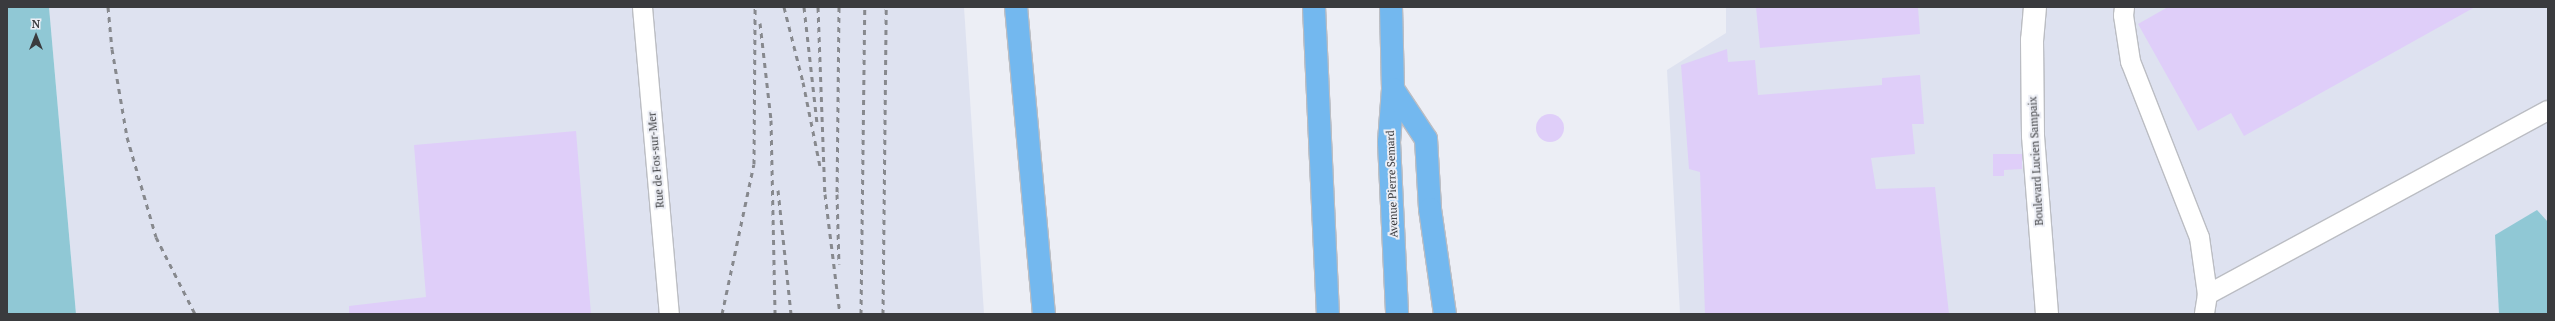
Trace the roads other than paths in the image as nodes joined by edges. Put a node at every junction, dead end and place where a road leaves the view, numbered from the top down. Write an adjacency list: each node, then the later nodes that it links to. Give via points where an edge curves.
1 (642, 7): 10 (lane, Rue de Fos-sur-Mer)
2 (1016, 7): 11 (highway)
3 (1314, 7): 12 (highway)
4 (1391, 7): 7 (highway, Avenue Pierre Semard)
5 (2035, 7): 15 (street, Boulevard Lucien Sampaix, via 2032,40 2033,136)
6 (2124, 7): 9 (lane, via 2130,61 2199,237)
7 (1393, 89): 13 (highway, Avenue Pierre Semard, via 1389,142); 14 (highway, via 1426,139 1430,209)
8 (2548, 110): 9 (lane)
9 (2207, 294): 16 (lane)
10 (669, 314)
11 (1044, 314)
12 (1328, 314)
13 (1397, 314)
14 (1445, 314)
15 (2047, 314)
16 (2204, 314)

